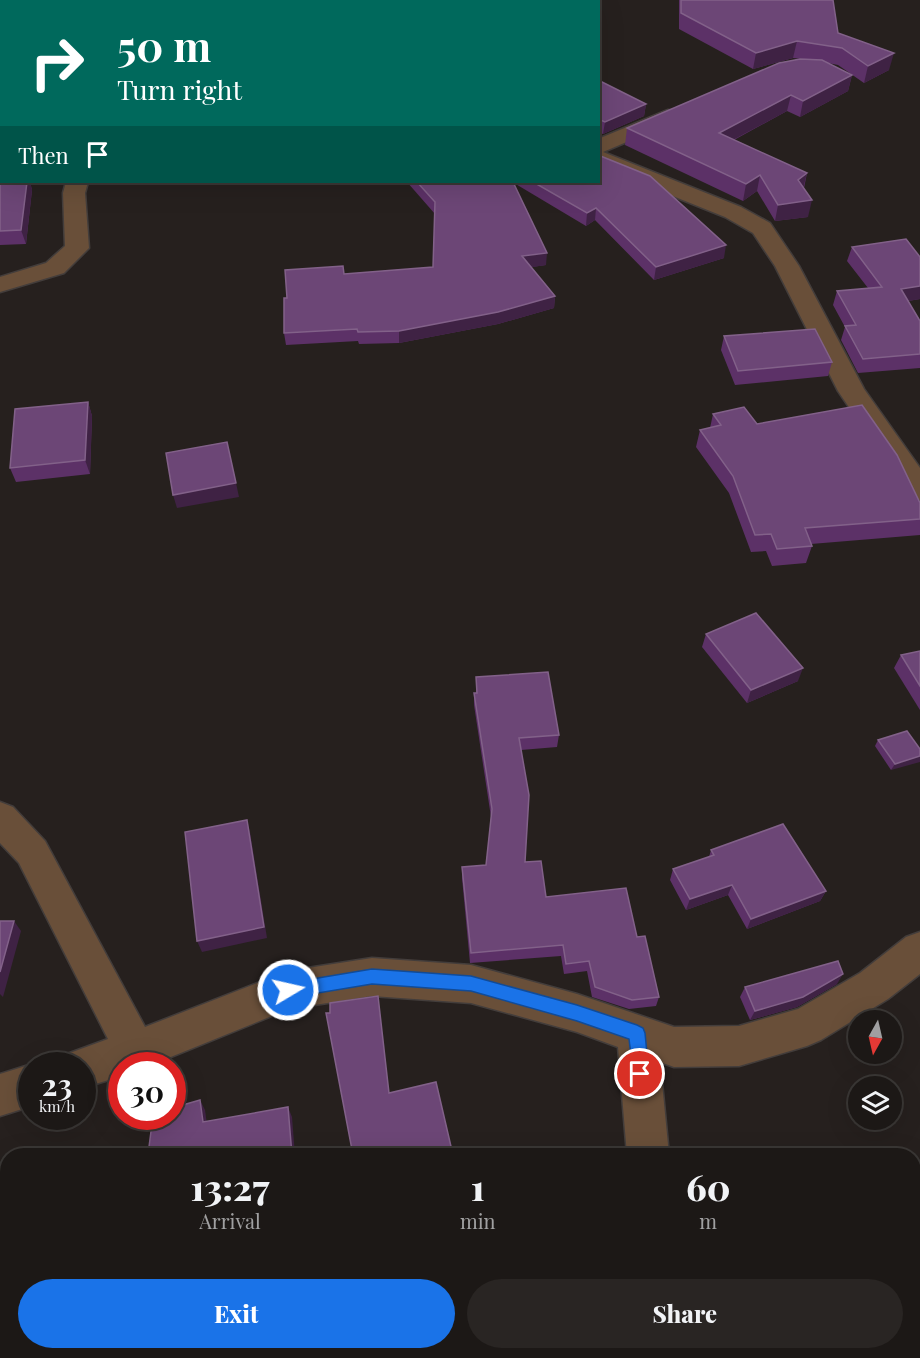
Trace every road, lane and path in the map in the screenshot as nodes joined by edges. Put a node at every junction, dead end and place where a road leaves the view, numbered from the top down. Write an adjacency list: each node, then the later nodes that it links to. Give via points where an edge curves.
1 (685, 108): 2 (street)
2 (600, 146)
3 (600, 159): 6 (street, via 733,212 762,228 787,266 852,391)
4 (77, 183): 5 (street, via 77,248 55,268)
5 (0, 285)
6 (920, 490)
7 (0, 818): 10 (street, via 32,852)
8 (920, 950): 9 (street, via 874,986 807,1026 739,1046 674,1047)
9 (637, 1033): 10 (street, via 471,984 372,977 288,990); 14 (street)
10 (136, 1051): 11 (street)
11 (96, 1064)
12 (18, 1089): 13 (street)
13 (0, 1095)
14 (647, 1148)

